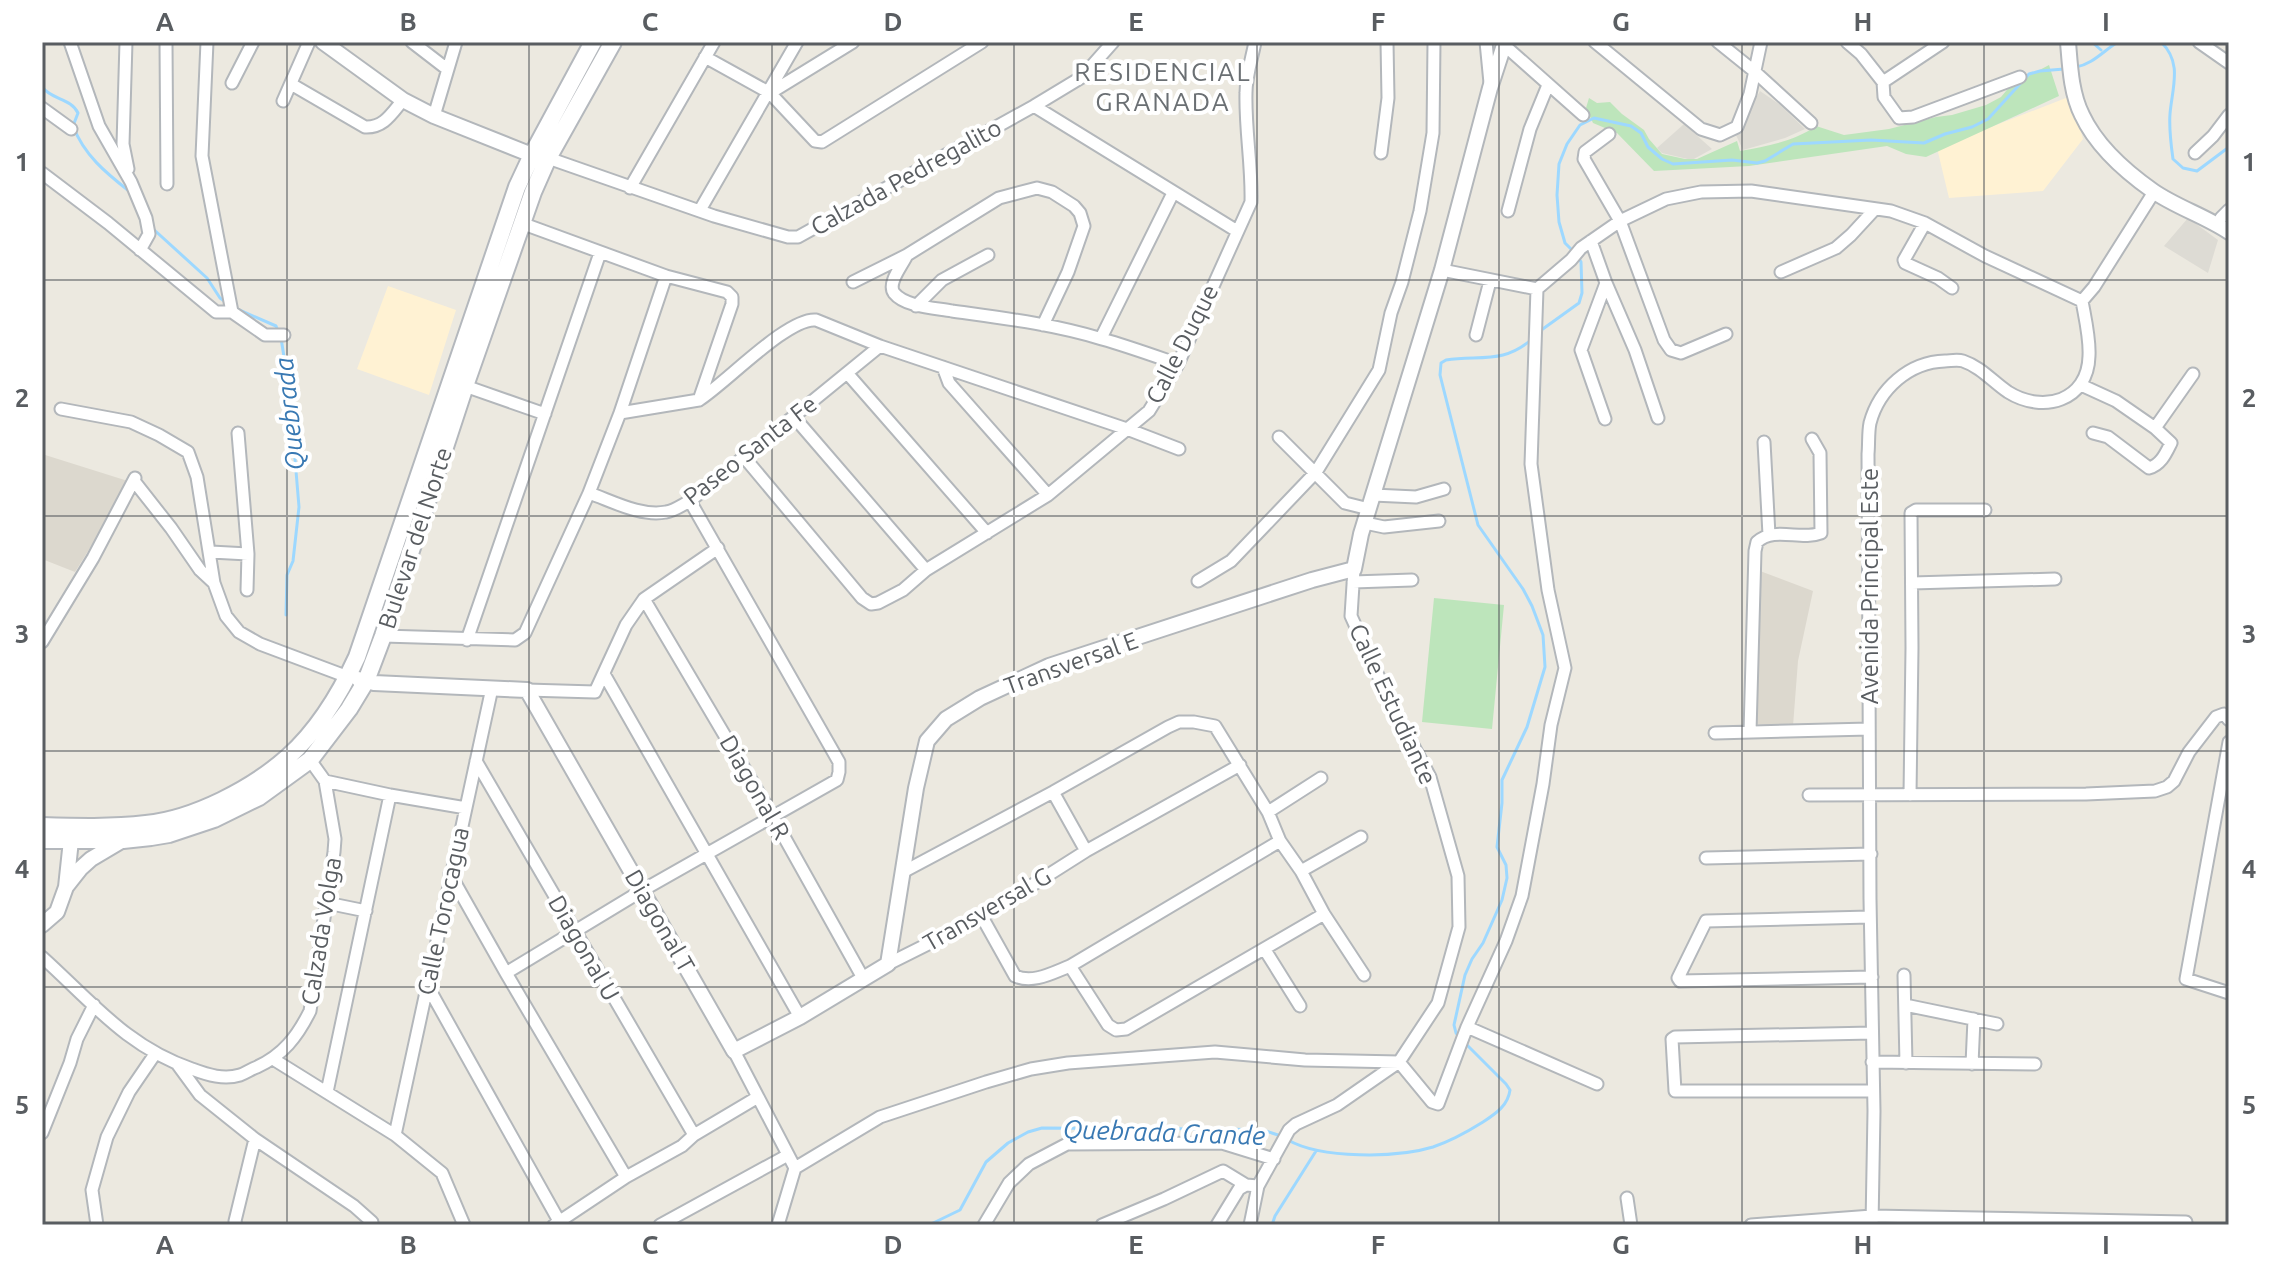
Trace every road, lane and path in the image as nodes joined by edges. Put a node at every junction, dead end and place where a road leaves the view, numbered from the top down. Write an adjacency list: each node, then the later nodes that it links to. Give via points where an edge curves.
1 (70, 42): 56 (street, via 99,126)
2 (126, 42): 56 (street, via 123,144)
3 (166, 42): 57 (street)
4 (207, 42): 84 (street, via 202,156)
5 (253, 42): 36 (street)
6 (309, 42): 38 (street)
7 (323, 42): 42 (street)
8 (412, 42): 32 (street)
9 (456, 42): 32 (street)
10 (593, 42): 54 (main road, Bulevar del Norte)
11 (613, 42): 54 (main road, Bulevar del Norte)
12 (714, 42): 30 (street)
13 (797, 42): 41 (street)
14 (853, 42): 41 (street)
15 (982, 42): 41 (street, via 822,142 815,141)
16 (1113, 42): 44 (street, Calzada Pedregalito, via 1082,77)
17 (1255, 42): 68 (street, Calle Duque, via 1246,89 1251,202)
18 (1387, 42): 52 (street, via 1388,98)
19 (1434, 42): 114 (street, via 1433,133 1420,211 1379,370)
20 (1486, 42): 40 (street)
21 (1595, 42): 33 (street, via 1701,129 1720,135 1737,127)
22 (1718, 42): 33 (street)
23 (1761, 42): 33 (street)
24 (1847, 42): 35 (street)
25 (1943, 42): 35 (street)
26 (2068, 42): 37 (street)
27 (2075, 42): 37 (street)
28 (2199, 42): 31 (street)
29 (1504, 44): 39 (street); 40 (street, Calle Estudiante)
30 (705, 57): 41 (street); 58 (street)
31 (2229, 63)
32 (447, 69): 48 (street)
33 (1754, 71): 49 (street)
34 (2020, 77): 35 (street, via 1899,118 1884,97)
35 (1883, 82)
36 (232, 83)
37 (2075, 83): 59 (street, via 2081,114 2092,131); 64 (street, via 2096,126 2120,154 2156,184)
38 (291, 84): 42 (street, via 365,127 383,124); 43 (street)
39 (1548, 85): 46 (street); 63 (street)
40 (1490, 88): 75 (street, Calle Estudiante)
41 (770, 93): 62 (street)
42 (403, 100): 48 (street)
43 (283, 101)
44 (1034, 106): 60 (street); 62 (street, Calzada Pedregalito, via 798,237)
45 (42, 108): 50 (street)
46 (1583, 115)
47 (2229, 115): 53 (street)
48 (434, 116): 54 (street)
49 (1811, 123)
50 (71, 129)
51 (1609, 134): 65 (street, via 1585,152 1584,159)
52 (1381, 153)
53 (2195, 153)
54 (540, 157): 58 (street, Calzada Pedregalito); 66 (main road, Bulevar del Norte); 140 (main road, Bulevar del Norte, via 507,215)
55 (42, 173): 71 (street)
56 (131, 182): 71 (street, via 149,234)
57 (167, 184)
58 (630, 188): 62 (street, Calzada Pedregalito)
59 (2154, 192): 69 (street); 83 (street)
60 (1173, 193): 68 (street); 90 (street)
61 (1875, 209): 65 (street, via 1751,191 1701,192 1666,199); 67 (street); 76 (street, via 1836,248)
62 (700, 210)
63 (1508, 211)
64 (2226, 217)
65 (1620, 221): 70 (street); 87 (street, via 1671,350 1681,353)
66 (521, 223): 72 (street); 97 (main road, Bulevar del Norte)
67 (1925, 223): 81 (street, via 1905,263); 83 (street)
68 (1237, 231): 92 (street, Calle Duque)
69 (2229, 232)
70 (1586, 244): 80 (street); 82 (street)
71 (140, 250): 84 (street, via 216,312)
72 (600, 253): 77 (street); 101 (street)
73 (907, 255): 79 (street); 85 (street, via 892,286 897,296); 86 (street, via 999,198 1037,188 1052,192 1074,206 1084,226)
74 (988, 255): 85 (street, via 942,280)
75 (1442, 270): 78 (street); 119 (street, Calle Estudiante)
76 (1781, 272)
77 (666, 276): 98 (street, via 732,297); 100 (street)
78 (1490, 281): 82 (street); 89 (street)
79 (853, 282)
80 (1606, 283): 103 (street); 104 (street, via 1581,350)
81 (1952, 288)
82 (1537, 289): 202 (street, via 1531,464 1565,668 1522,896)
83 (2082, 301): 96 (street, via 2090,354)
84 (231, 306): 88 (street, via 265,335)
85 (916, 306): 86 (street)
86 (1043, 325): 90 (street)
87 (1726, 334)
88 (280, 335)
89 (1476, 335)
90 (1101, 338): 92 (street)
91 (880, 346): 93 (street); 94 (street, Paseo Santa Fe); 98 (street, via 809,319 783,332)
92 (1178, 364): 106 (street, Calle Duque, via 1149,411)
93 (943, 367): 106 (street); 117 (street, via 949,383)
94 (847, 373): 102 (street, Paseo Santa Fe); 122 (street)
95 (2193, 374): 105 (street)
96 (2081, 385): 105 (street); 147 (street, Avenida Principal Este, via 2069,396 2045,404 2009,393 1961,360 1931,361 1901,374 1883,395 1870,424 1868,454)
97 (465, 386): 101 (street); 136 (main road, Bulevar del Norte)
98 (699, 400): 100 (street)
99 (61, 409): 125 (street, via 131,422 188,452)
100 (620, 413): 116 (street)
101 (545, 414): 137 (street)
102 (794, 417): 113 (street, Paseo Santa Fe); 127 (street)
103 (1658, 418)
104 (1605, 419)
105 (2155, 428): 108 (street, via 2171,443 2149,468 2108,437)
106 (1127, 429): 112 (street); 117 (street, Calle Duque)
107 (238, 433): 126 (street)
108 (2093, 433)
109 (1279, 437): 114 (street)
110 (1812, 439): 123 (street, via 1820,453 1821,533)
111 (1764, 442): 123 (street)
112 (1179, 449)
113 (744, 457): 118 (street, Paseo Santa Fe); 127 (street, Calle Duque, via 871,604 903,590)
114 (1316, 472): 119 (street, via 1345,503); 131 (street, via 1231,561)
115 (1444, 489): 119 (street)
116 (589, 493): 118 (street, Paseo Santa Fe, via 643,512 675,509); 137 (street, via 525,633 515,640)
117 (1048, 495): 122 (street, Calle Duque)
118 (690, 501): 124 (street)
119 (1369, 509): 121 (street, via 1384,527); 128 (street, Calle Estudiante)
120 (1985, 510): 133 (street, via 1911,513)
121 (1439, 521)
122 (987, 533): 127 (street, Calle Duque)
123 (1769, 535): 148 (street, via 1757,542 1755,551)
124 (718, 548): 135 (street); 163 (street, via 839,762 837,780)
125 (211, 552): 126 (street); 132 (street)
126 (248, 554): 134 (street)
127 (926, 570)
128 (1354, 575): 130 (street); 174 (street, Transversal E, via 1297,585 1049,666 946,719 927,741); 207 (street, Calle Estudiante, via 1351,616 1430,777 1458,876 1459,927 1438,1003)
129 (2055, 579): 133 (street)
130 (1412, 580)
131 (1198, 581)
132 (214, 583): 138 (street, via 135,479); 140 (street, via 226,616 239,632)
133 (1912, 583): 160 (street)
134 (247, 590)
135 (644, 599): 139 (street); 163 (street, Diagonal R)
136 (383, 636): 137 (street); 141 (main road, Bulevar del Norte)
137 (467, 640)
138 (42, 642)
139 (604, 674): 144 (street); 145 (street)
140 (348, 677): 141 (street); 165 (main road, Bulevar del Norte, via 288,757 248,786 205,809 166,821)
141 (366, 681): 142 (street); 151 (main road, Bulevar del Norte)
142 (492, 688): 143 (street); 152 (street, Calle Torocagua)
143 (527, 690): 144 (street); 177 (street, Diagonal T)
144 (595, 692): 145 (street)
145 (619, 698): 170 (street)
146 (2227, 717): 160 (street, via 2216,717 2174,781 2155,791)
147 (1869, 729): 148 (street); 159 (street, Avenida Principal Este)
148 (1750, 732): 149 (street)
149 (1715, 733)
150 (2229, 742): 195 (street, via 2186,979)
151 (310, 760): 155 (street, Calzada Volga); 167 (main road, Bulevar del Norte, via 259,797 214,819 169,834)
152 (476, 761): 161 (street, Calle Torocagua); 184 (street, Diagonal U)
153 (1240, 765): 156 (street, via 1215,726 1179,722); 162 (street); 169 (street, Transversal G)
154 (1321, 778): 162 (street)
155 (325, 781): 157 (street); 178 (street, Calzada Volga, via 335,839)
156 (1053, 792): 169 (street); 174 (street)
157 (390, 795): 161 (street); 179 (street)
158 (1809, 795): 159 (street)
159 (1871, 795): 160 (street); 171 (street, Avenida Principal Este)
160 (1910, 795)
161 (466, 808): 175 (street, Calle Torocagua)
162 (1268, 812): 168 (street)
163 (773, 817): 170 (street); 193 (street, Diagonal R)
164 (43, 830): 165 (main road, Bulevar del Norte)
165 (72, 834): 167 (main road, Bulevar del Norte); 176 (street)
166 (1361, 837): 173 (street)
167 (123, 840): 176 (street, via 91,859)
168 (1280, 841): 173 (street); 188 (street)
169 (1086, 851): 181 (street, Transversal G)
170 (706, 854): 177 (street); 199 (street)
171 (1871, 854): 172 (street); 182 (street, Avenida Principal Este)
172 (1706, 858)
173 (1301, 871): 180 (street)
174 (903, 872): 187 (street, Transversal E)
175 (450, 874): 189 (street); 194 (street, Calle Torocagua)
176 (66, 887): 183 (street, via 57,912)
177 (643, 890): 184 (street); 204 (street, Diagonal T)
178 (327, 903): 179 (street); 206 (street, Calzada Volga, via 310,1011 299,1033)
179 (366, 911): 215 (street)
180 (1324, 914): 185 (street); 190 (street)
181 (982, 917): 187 (street, Transversal G); 188 (street, via 1015,976 1033,980)
182 (1870, 917): 192 (street, Avenida Principal Este); 192 (street, via 1706,921 1678,978)
183 (42, 925)
184 (574, 931): 189 (street); 219 (street, Diagonal U)
185 (1265, 950): 188 (street, via 1116,1030); 198 (street)
186 (42, 957): 196 (street, Calzada Volga)
187 (888, 964): 193 (street, Transversal G)
188 (1070, 966)
189 (506, 973): 224 (street)
190 (1364, 975)
191 (1904, 975): 197 (street)
192 (1872, 977): 203 (street, Avenida Principal Este)
193 (863, 978): 199 (street, Transversal G)
194 (427, 985): 218 (street, Calle Torocagua); 230 (street)
195 (2229, 993)
196 (94, 1005): 205 (street, Calzada Volga); 217 (street)
197 (1905, 1005): 200 (street); 209 (street)
198 (1300, 1006)
199 (800, 1017): 204 (street, Transversal G)
200 (1974, 1019): 201 (street); 211 (street)
201 (1997, 1024)
202 (1465, 1032): 207 (street, via 1440,1103 1432,1102); 213 (street)
203 (1872, 1033): 208 (street, Avenida Principal Este); 214 (street, via 1672,1039 1676,1091)
204 (734, 1051): 216 (street, Diagonal T)
205 (155, 1054): 210 (street, Calzada Volga); 232 (street, via 107,1137 92,1190)
206 (273, 1059): 210 (street, Calzada Volga, via 223,1077); 215 (street)
207 (1399, 1062): 221 (street, Calle Estudiante, via 1337,1105 1296,1124); 223 (street, via 1215,1052 1031,1069 880,1117)
208 (1872, 1062): 209 (street); 214 (street, Avenida Principal Este)
209 (1906, 1063): 211 (street)
210 (178, 1064): 220 (street, via 200,1095)
211 (1972, 1064): 212 (street)
212 (2035, 1064)
213 (1597, 1084)
214 (1873, 1091): 227 (street, Avenida Principal Este)
215 (327, 1092): 218 (street)
216 (758, 1097): 219 (street); 222 (street, Diagonal T)
217 (42, 1133)
218 (395, 1135): 234 (street, via 442,1173)
219 (694, 1135): 224 (street)
220 (255, 1139): 228 (street); 233 (street)
221 (1277, 1154): 225 (street, Calle Estudiante); 237 (street, via 1222,1143 1067,1144 1029,1164 1009,1183)
222 (788, 1155): 223 (street, Diagonal T); 235 (street)
223 (795, 1168): 236 (street)
224 (626, 1177): 230 (street)
225 (1252, 1186): 238 (street, via 1223,1171); 239 (street, via 1239,1189); 240 (street)
226 (1627, 1198): 241 (street)
227 (1872, 1221): 229 (street); 231 (street)
228 (372, 1222)
229 (2186, 1222)
230 (556, 1223)
231 (1796, 1223): 242 (street)
232 (97, 1225)
233 (236, 1225)
234 (464, 1225)
235 (660, 1225)
236 (778, 1225)
237 (984, 1225)
238 (1102, 1225)
239 (1217, 1225)
240 (1250, 1225)
241 (1631, 1225)
242 (1751, 1225)

